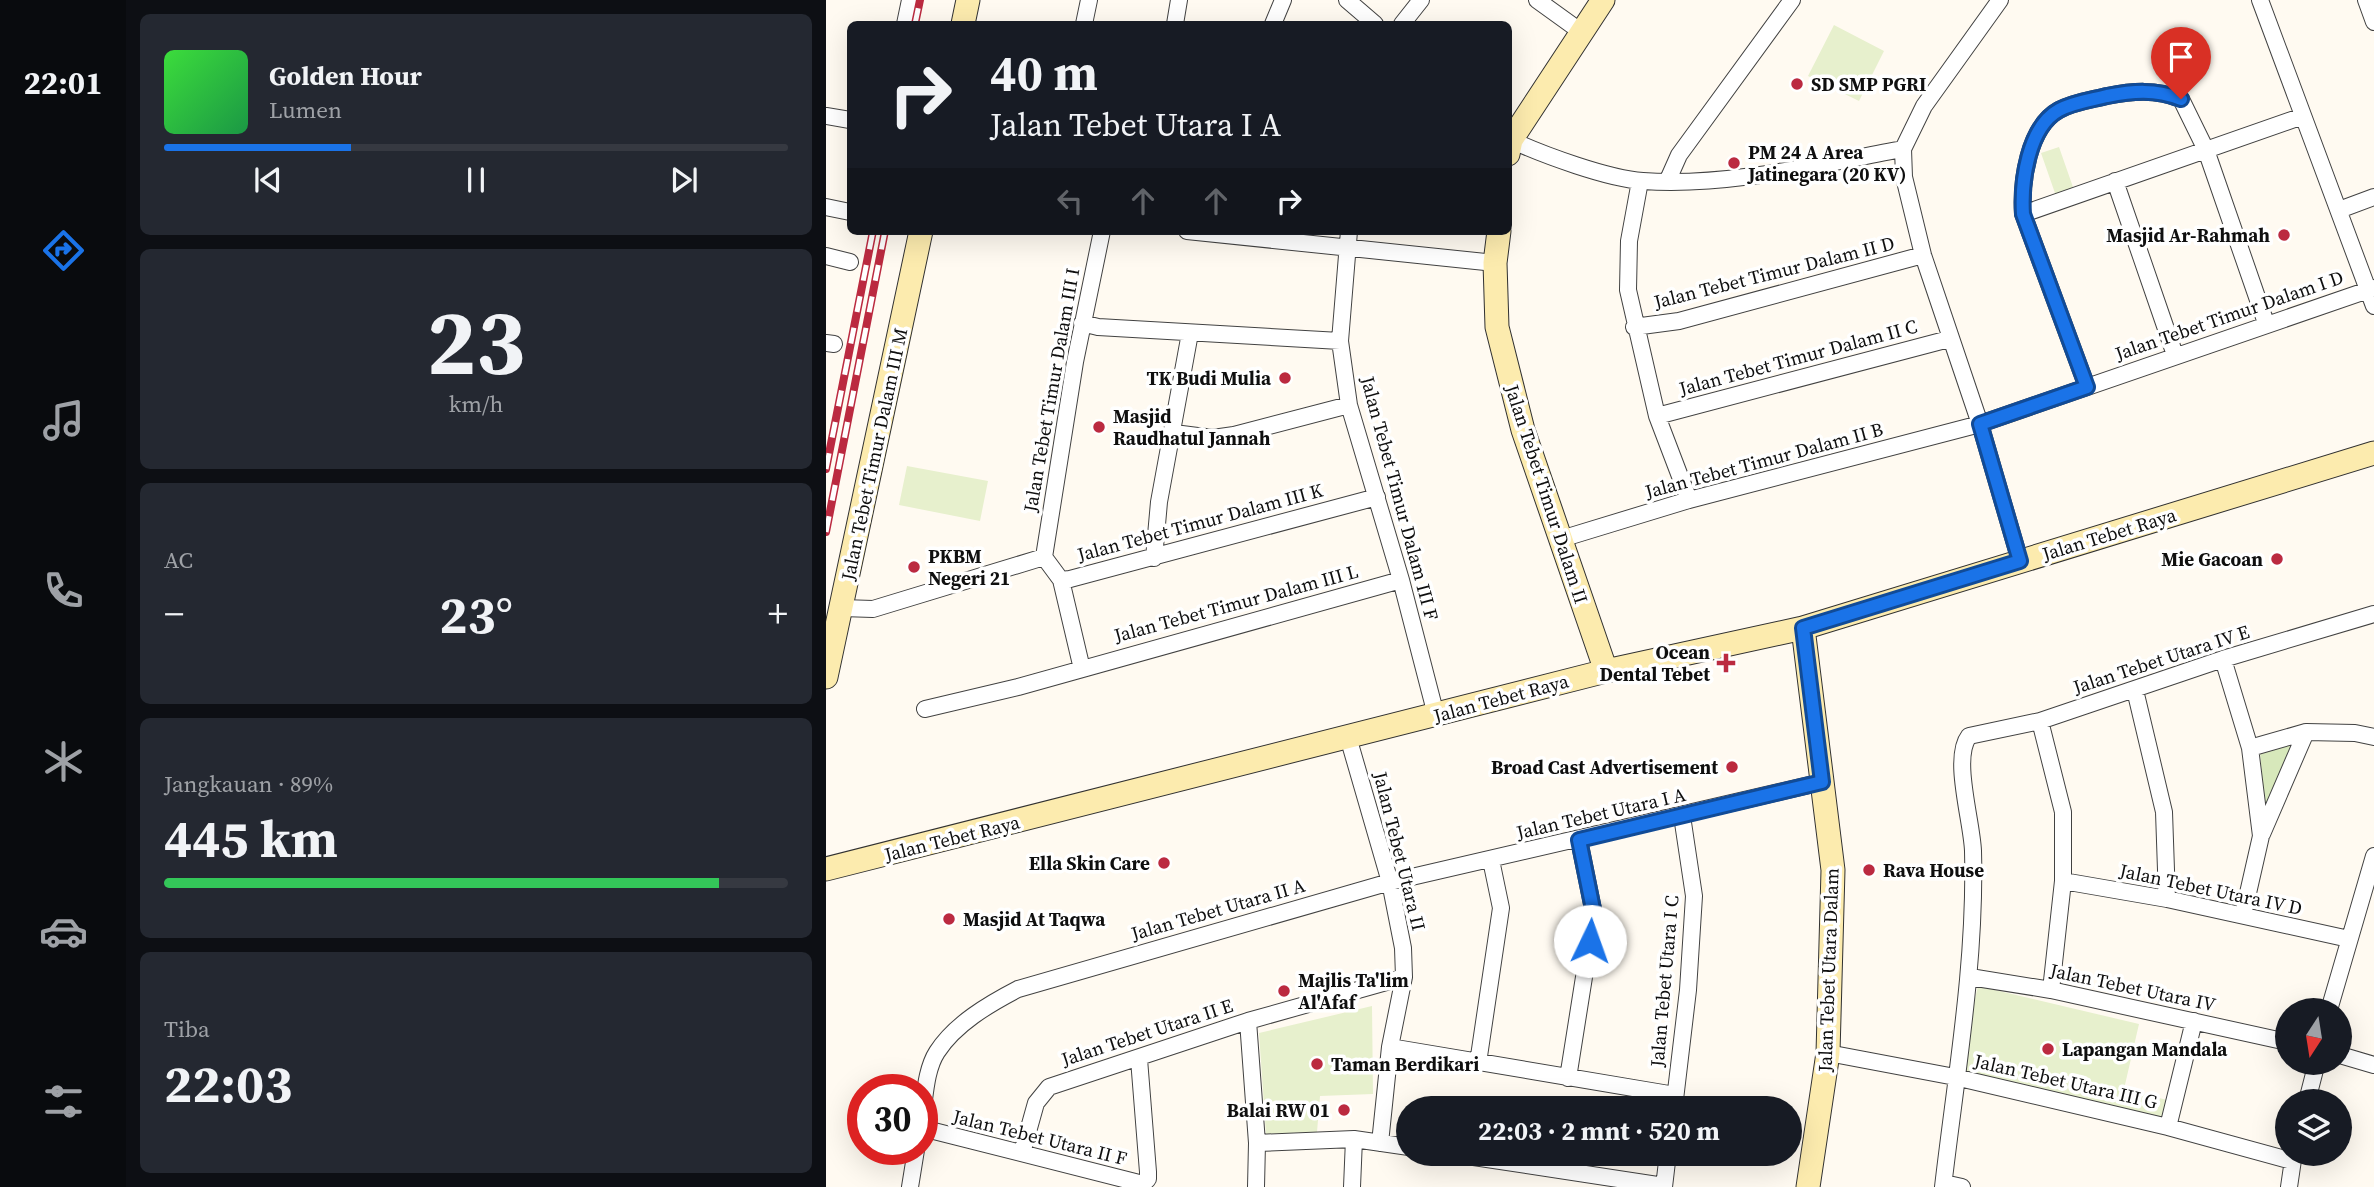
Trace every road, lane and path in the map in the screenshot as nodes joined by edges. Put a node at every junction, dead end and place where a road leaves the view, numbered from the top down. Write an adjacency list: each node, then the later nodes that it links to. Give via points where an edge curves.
1 (910, 0): 14 (street)
2 (968, 0): 15 (street)
3 (1089, 0): 16 (street)
4 (1179, 0): 17 (street)
5 (1283, 0): 18 (street)
6 (1347, 0): 19 (street)
7 (1421, 0): 20 (street)
8 (1538, 0): 22 (street)
9 (1602, 0): 22 (street)
10 (1791, 0): 32 (street, via 1679,155)
11 (2000, 0): 28 (street, via 1924,106)
12 (2260, 0): 24 (street)
13 (2366, 0): 21 (street)
14 (906, 21)
15 (964, 21)
16 (1085, 21)
17 (1176, 21)
18 (1274, 21)
19 (1372, 21)
20 (1404, 21)
21 (2374, 22)
22 (1580, 31): 26 (street)
23 (826, 116): 25 (street)
24 (2303, 116): 29 (street); 35 (street)
25 (847, 120)
26 (1512, 144)
27 (1512, 147): 30 (street)
28 (1903, 149): 32 (street, via 1765,174); 44 (street, via 1904,177)
29 (2206, 150): 31 (street); 37 (street, via 2190,113 2181,99 2172,96 2133,91 2058,110 2044,122 2035,140); 51 (street)
30 (1640, 181): 32 (street); 52 (street, via 1628,256)
31 (2115, 181): 37 (street); 56 (street)
32 (1667, 182)
33 (2374, 197): 35 (street)
34 (826, 207): 36 (street)
35 (2339, 210): 48 (street)
36 (847, 211)
37 (2023, 214): 57 (street)
38 (920, 235): 71 (street, Jalan Tebet Timur Dalam III M)
39 (1101, 235): 50 (street, Jalan Tebet Timur Dalam III I)
40 (1255, 235): 43 (street)
41 (1349, 235): 43 (street, Jalan Tebet Timur Dalam III F)
42 (1498, 235): 47 (street, Jalan Tebet Timur Dalam II)
43 (1348, 249): 47 (street); 55 (street, Jalan Tebet Timur Dalam III F)
44 (1923, 255): 52 (street, Jalan Tebet Timur Dalam II D, via 1679,321); 54 (street)
45 (826, 256): 46 (street)
46 (850, 262)
47 (1495, 263): 65 (street, Jalan Tebet Timur Dalam II, via 1497,327 1523,430)
48 (2371, 289): 49 (street); 51 (street, Jalan Tebet Timur Dalam I D)
49 (2374, 306)
50 (1082, 323): 53 (street); 66 (street, Jalan Tebet Timur Dalam III I)
51 (2266, 323): 56 (street, Jalan Tebet Timur Dalam I D)
52 (1634, 327): 59 (street)
53 (1190, 333): 55 (street); 61 (street)
54 (1949, 339): 59 (street, Jalan Tebet Timur Dalam II C); 60 (street)
55 (1340, 341): 58 (street, Jalan Tebet Timur Dalam III F)
56 (2175, 355): 57 (street, Jalan Tebet Timur Dalam I D)
57 (2087, 387): 60 (street, Jalan Tebet Timur Dalam I D)
58 (1349, 405): 61 (street, via 1234,435 1213,438); 63 (street, Jalan Tebet Timur Dalam III F)
59 (1657, 416): 64 (street)
60 (1980, 424): 64 (street, Jalan Tebet Timur Dalam II B); 68 (street)
61 (1174, 433): 67 (street, via 1159,502)
62 (2374, 454): 68 (street, Jalan Tebet Raya)
63 (1377, 497): 67 (street, Jalan Tebet Timur Dalam III K); 70 (street, Jalan Tebet Timur Dalam III F)
64 (1689, 500): 65 (street, Jalan Tebet Timur Dalam II B)
65 (1561, 539): 76 (street, Jalan Tebet Timur Dalam II)
66 (1044, 557): 69 (street, Jalan Tebet Timur Dalam III K); 71 (street, via 873,609)
67 (1154, 558): 69 (street, Jalan Tebet Timur Dalam III K)
68 (2020, 561): 73 (street, Jalan Tebet Raya)
69 (1061, 580): 75 (street)
70 (1401, 580): 75 (street, Jalan Tebet Timur Dalam III L); 80 (street, Jalan Tebet Timur Dalam III F)
71 (842, 608): 77 (street, Jalan Tebet Timur Dalam III M)
72 (2374, 614): 74 (street, Jalan Tebet Utara IV E)
73 (1803, 628): 76 (street, Jalan Tebet Raya); 86 (street, Jalan Tebet Utara Dalam)
74 (2223, 659): 78 (street, Jalan Tebet Utara IV E); 85 (street)
75 (1082, 669): 79 (street, Jalan Tebet Timur Dalam III L)
76 (1606, 671): 80 (street, Jalan Tebet Raya)
77 (826, 677)
78 (2135, 690): 81 (street, Jalan Tebet Utara IV E); 95 (street, via 2164,812)
79 (925, 709)
80 (1436, 715): 83 (street, Jalan Tebet Raya)
81 (2040, 721): 93 (street, via 2063,812); 99 (street, Jalan Tebet Utara IV E, via 1969,736 1964,742 1961,758 1973,838)
82 (2306, 732): 84 (street); 85 (street); 88 (street)
83 (1348, 737): 92 (street, Jalan Tebet Raya); 94 (street, Jalan Tebet Utara II)
84 (2374, 737)
85 (2250, 748): 88 (street)
86 (1822, 782): 87 (street, Jalan Tebet Utara I A); 106 (street, Jalan Tebet Utara Dalam, via 1833,870)
87 (1682, 816): 89 (street, Jalan Tebet Utara I A); 115 (street, Jalan Tebet Utara I C, via 1694,896)
88 (2261, 836): 96 (street)
89 (1579, 840): 91 (street, Jalan Tebet Utara I A); 113 (street, via 1594,914)
90 (2374, 856): 97 (street)
91 (1491, 860): 94 (street, Jalan Tebet Utara I A); 109 (street, via 1501,908)
92 (826, 869)
93 (2063, 881): 95 (street, Jalan Tebet Utara IV D); 100 (street)
94 (1390, 882): 98 (street, Jalan Tebet Utara II); 111 (street, Jalan Tebet Utara II A, via 1018,989 989,1004 937,1052)
95 (2167, 899): 96 (street, Jalan Tebet Utara IV D)
96 (2243, 915): 97 (street, Jalan Tebet Utara IV D)
97 (2349, 939): 101 (street)
98 (1404, 976): 102 (street, Jalan Tebet Utara II E); 105 (street, Jalan Tebet Utara II)
99 (1970, 976): 100 (street, Jalan Tebet Utara IV); 112 (street)
100 (2050, 990): 103 (street, Jalan Tebet Utara IV)
101 (2332, 998)
102 (1248, 1021): 107 (street, Jalan Tebet Utara II E); 119 (street)
103 (2194, 1021): 104 (street, Jalan Tebet Utara IV); 116 (street)
104 (2275, 1039)
105 (1390, 1047): 109 (street); 120 (street, Jalan Tebet Utara II)
106 (1828, 1053): 112 (street, Jalan Tebet Utara III G); 133 (street, Jalan Tebet Utara Dalam)
107 (1139, 1059): 122 (street, Jalan Tebet Utara II E, via 1049,1087 1036,1103); 122 (street, Jalan Tebet Utara II F, via 1147,1181 1142,1184)
108 (2352, 1059): 110 (street)
109 (1478, 1063): 113 (street)
110 (2374, 1065)
111 (929, 1074)
112 (1955, 1076): 116 (street, Jalan Tebet Utara III G); 128 (street)
113 (1568, 1078): 114 (street)
114 (1651, 1096)
115 (1675, 1096)
116 (2168, 1127): 123 (street, Jalan Tebet Utara III G)
117 (938, 1132): 122 (street, Jalan Tebet Utara II F)
118 (1354, 1139): 119 (street); 120 (street); 131 (street)
119 (1257, 1143): 130 (street)
120 (1380, 1143): 121 (street)
121 (1396, 1145)
122 (1022, 1153)
123 (2275, 1153)
124 (914, 1165): 129 (street)
125 (1530, 1166): 132 (street)
126 (1666, 1166): 132 (street)
127 (2292, 1166): 135 (street)
128 (1944, 1185): 134 (street)
129 (910, 1187)
130 (1256, 1187)
131 (1352, 1187)
132 (1664, 1187)
133 (1808, 1187)
134 (1962, 1187)
135 (2289, 1187)

